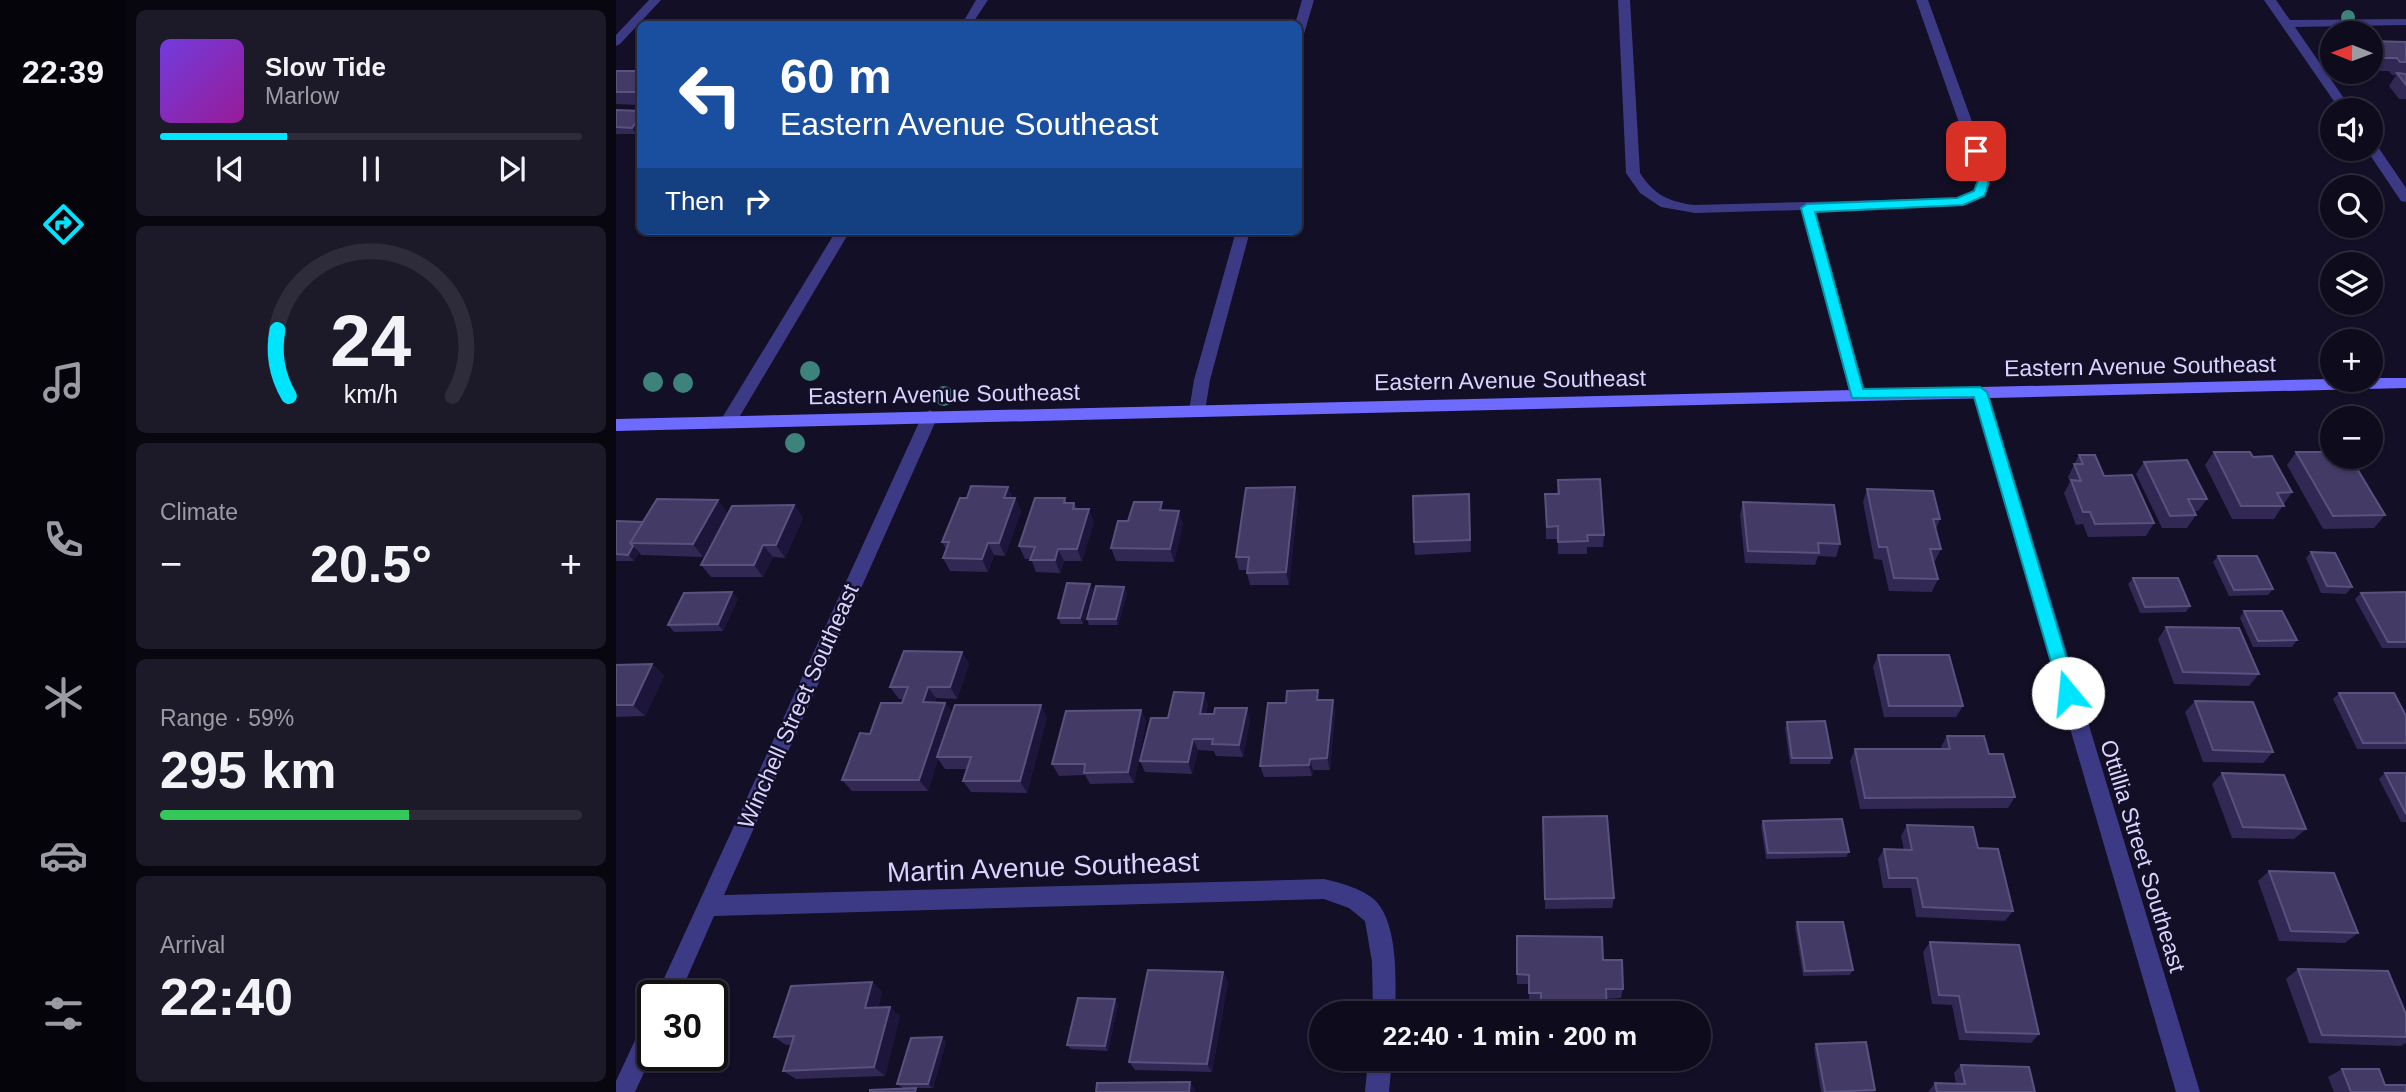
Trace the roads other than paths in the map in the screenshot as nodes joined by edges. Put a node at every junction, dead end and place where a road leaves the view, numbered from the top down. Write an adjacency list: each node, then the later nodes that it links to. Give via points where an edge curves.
1 (655, 0): 11 (street)
2 (982, 0): 7 (street)
3 (1308, 0): 8 (street)
4 (1623, 0): 15 (street, via 1633,173 1644,192 1667,206 1695,209)
5 (1922, 0): 15 (street, via 1985,177 1980,193 1959,202)
6 (2270, 0): 10 (street)
7 (969, 21)
8 (1302, 21)
9 (2406, 22): 10 (street)
10 (2286, 24): 12 (street)
11 (616, 42)
12 (2338, 98)
13 (2381, 161): 14 (street)
14 (2406, 198)
15 (1807, 208): 20 (street)
16 (841, 235): 23 (street)
17 (1242, 235): 21 (street)
18 (2406, 383): 19 (main road, Eastern Avenue Southeast)
19 (1980, 392): 20 (main road, Eastern Avenue Southeast); 32 (street, Ottillia Street Southeast)
20 (1857, 394): 21 (main road, Eastern Avenue Southeast)
21 (1197, 411): 22 (main road, Eastern Avenue Southeast)
22 (930, 416): 23 (main road, Eastern Avenue Southeast); 25 (street, Winchell Street Southeast)
23 (728, 422): 24 (main road, Eastern Avenue Southeast)
24 (616, 425)
25 (707, 906): 26 (street, Winchell Street Southeast); 27 (street, Martin Avenue Southeast, via 1324,890 1352,897 1373,914 1384,964)
26 (674, 980)
27 (1384, 1001)
28 (637, 1062): 30 (street)
29 (1379, 1071): 31 (street)
30 (623, 1092)
31 (1377, 1092)
32 (2188, 1092)

